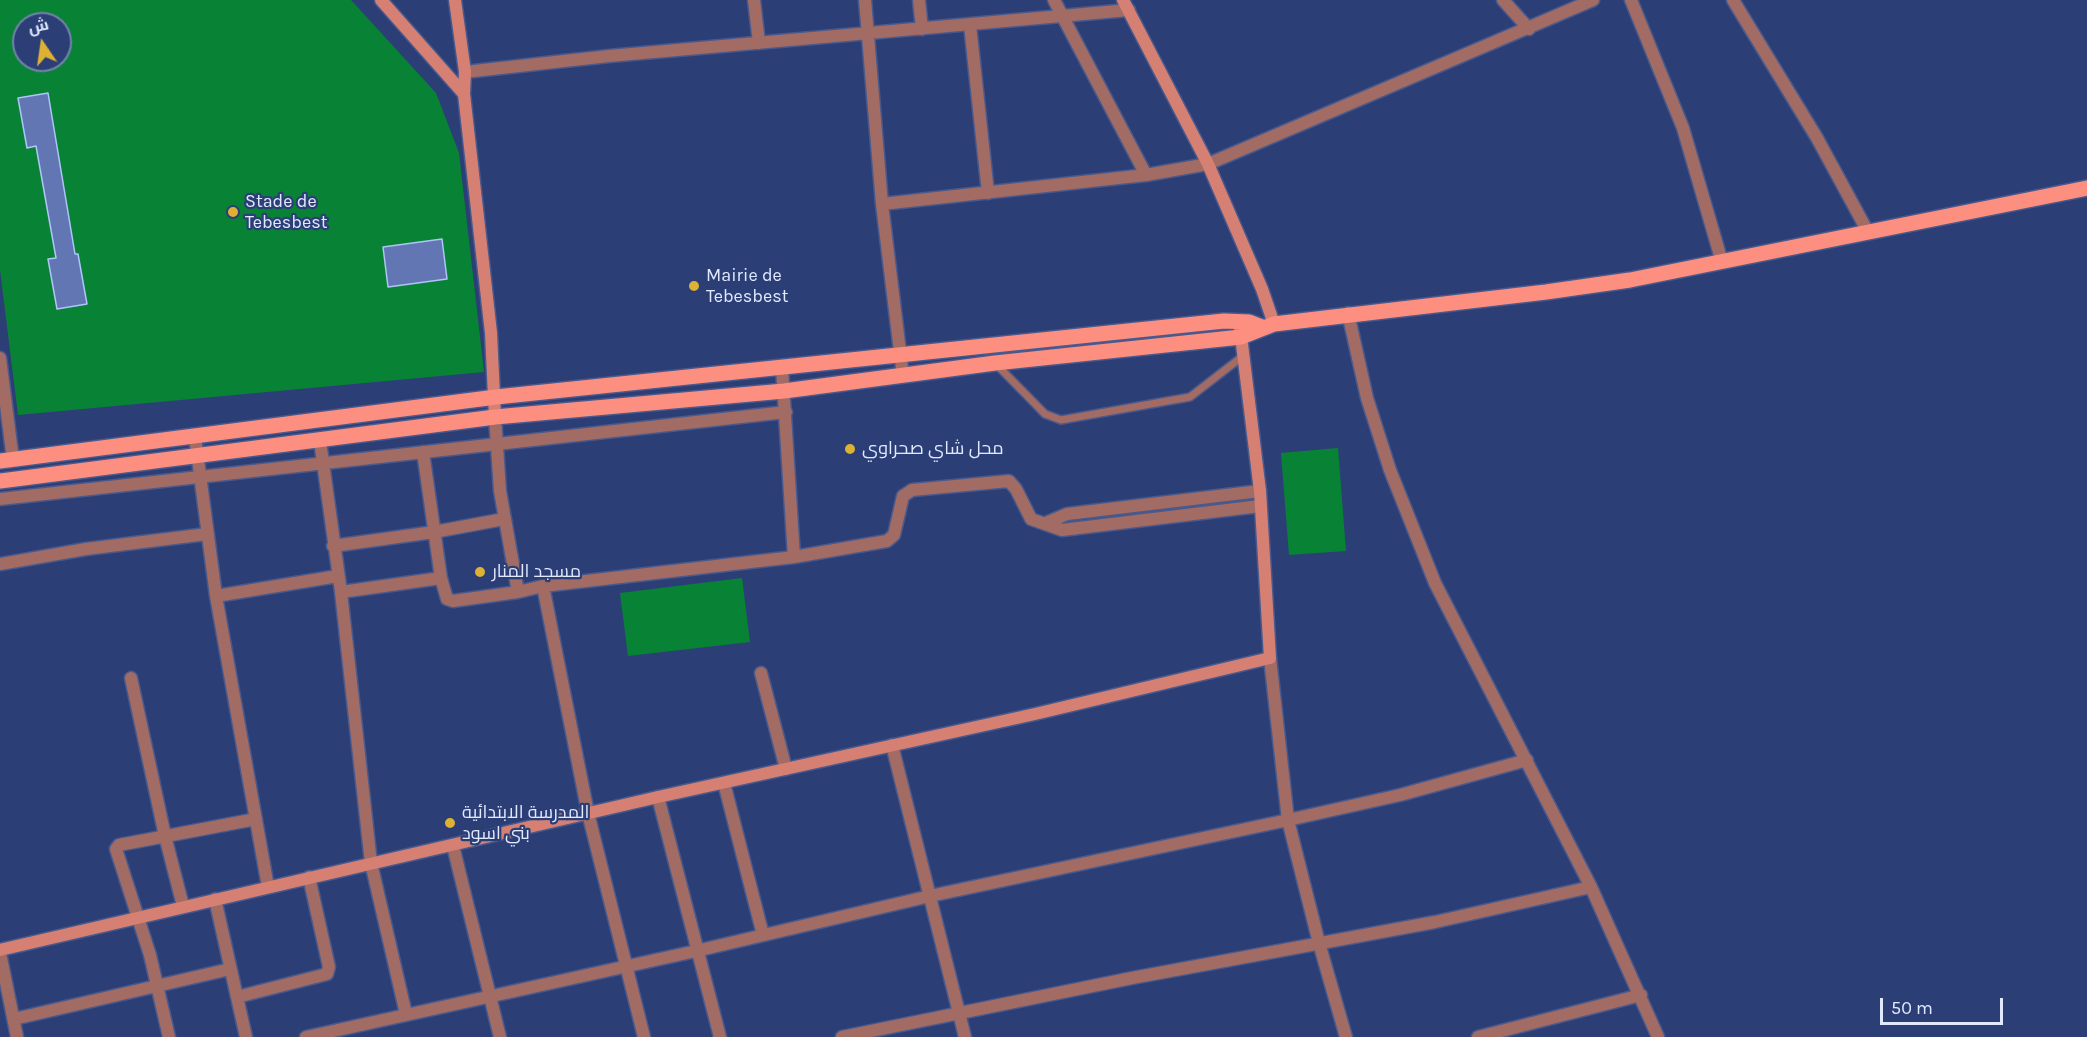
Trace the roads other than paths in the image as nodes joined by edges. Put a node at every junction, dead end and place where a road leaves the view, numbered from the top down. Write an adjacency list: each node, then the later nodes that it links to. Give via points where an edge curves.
1 (381, 0): 19 (street)
2 (455, 0): 18 (street)
3 (754, 0): 17 (street)
4 (865, 0): 16 (street)
5 (919, 0): 14 (street)
6 (1054, 0): 12 (street)
7 (1503, 0): 15 (street)
8 (1593, 0): 15 (street)
9 (1631, 0): 26 (street, via 1683,128)
10 (1733, 0): 25 (street, via 1817,138)
11 (1126, 5): 12 (street); 20 (street)
12 (1063, 16): 13 (street); 21 (street)
13 (970, 24): 14 (street); 23 (street)
14 (922, 29): 16 (street)
15 (1529, 29): 20 (street)
16 (869, 34): 17 (street); 24 (street)
17 (759, 43): 18 (street)
18 (465, 72): 19 (street)
19 (464, 94): 39 (street)
20 (1208, 164): 21 (street); 29 (street, via 1262,289)
21 (1146, 175): 23 (street)
22 (2087, 188): 25 (main road)
23 (988, 193): 24 (street)
24 (882, 204): 31 (street)
25 (1868, 232): 26 (main road)
26 (1722, 262): 27 (main road, via 1546,292)
27 (1348, 313): 29 (main road); 72 (street, via 1368,398 1412,526 1455,625)
28 (1239, 321): 29 (main road); 30 (street); 31 (main road)
29 (1268, 326): 30 (main road)
30 (1241, 337): 32 (street); 34 (main road)
31 (900, 355): 35 (main road); 36 (street)
32 (1243, 356): 34 (lane, via 1190,397 1061,420 1045,414); 52 (street)
33 (0, 358): 48 (street)
34 (996, 363): 36 (main road)
35 (782, 368): 37 (main road); 38 (street)
36 (903, 376): 38 (main road)
37 (606, 386): 39 (main road); 40 (main road)
38 (784, 391): 40 (main road); 41 (street)
39 (496, 397): 42 (street); 43 (main road)
40 (606, 407): 42 (main road)
41 (786, 412): 45 (street); 60 (street)
42 (495, 417): 44 (main road); 45 (street)
43 (195, 437): 47 (street); 48 (main road)
44 (320, 441): 47 (main road); 49 (street)
45 (496, 443): 46 (street); 55 (street)
46 (423, 452): 49 (street); 57 (street)
47 (198, 457): 50 (street); 51 (main road)
48 (7, 460)
49 (322, 464): 50 (street); 59 (street)
50 (200, 477): 53 (street); 58 (street)
51 (0, 481)
52 (1260, 491): 54 (street); 56 (street, via 1067,514)
53 (0, 499)
54 (1260, 506): 56 (street, via 1069,530 1053,529); 68 (street)
55 (504, 519): 57 (street); 66 (street)
56 (1046, 523): 60 (street, via 1032,519 1009,481 912,490 903,496 894,535 887,541)
57 (434, 532): 59 (street); 63 (street)
58 (207, 534): 61 (street); 67 (street)
59 (333, 546): 62 (street)
60 (794, 557): 64 (street)
61 (0, 564)
62 (338, 576): 65 (street); 67 (street)
63 (441, 578): 65 (street); 66 (street, via 451,601)
64 (543, 586): 66 (street); 76 (street)
65 (341, 592): 81 (street)
66 (518, 592)
67 (216, 596): 77 (street)
68 (1270, 658): 71 (street); 78 (street)
69 (761, 673): 73 (street)
70 (131, 678): 79 (street)
71 (892, 745): 73 (street); 85 (street)
72 (1527, 760): 78 (street, via 1400,795); 84 (street)
73 (786, 770): 74 (street)
74 (724, 783): 75 (street); 89 (street)
75 (658, 797): 76 (street); 92 (street)
76 (588, 813): 80 (street); 93 (street)
77 (256, 819): 79 (street); 83 (street)
78 (1288, 820): 85 (street); 90 (street)
79 (165, 836): 87 (street); 88 (street, via 119,845 116,849)
80 (453, 846): 81 (street); 96 (street)
81 (371, 863): 82 (street); 99 (street)
82 (309, 877): 83 (street); 98 (street, via 329,967 327,974)
83 (268, 887): 86 (street)
84 (1591, 887): 90 (street); 97 (street)
85 (930, 896): 89 (street); 100 (street)
86 (215, 898): 87 (street); 94 (street)
87 (183, 906): 88 (street)
88 (137, 917): 91 (street); 95 (street)
89 (763, 935): 92 (street)
90 (1319, 943): 100 (street); 112 (street)
91 (0, 951): 101 (street)
92 (696, 951): 93 (street); 109 (street)
93 (627, 966): 96 (street); 108 (street)
94 (230, 969): 95 (street); 98 (street)
95 (158, 988): 101 (street); 105 (street)
96 (490, 995): 99 (street); 107 (street)
97 (1641, 995): 102 (street); 114 (street)
98 (237, 997): 106 (street)
99 (406, 1014): 103 (street)
100 (961, 1014): 110 (street); 111 (street)
101 (14, 1018): 104 (street)
102 (1512, 1033): 113 (street)
103 (313, 1036)
104 (17, 1037)
105 (169, 1037)
106 (246, 1037)
107 (500, 1037)
108 (644, 1037)
109 (720, 1037)
110 (842, 1037)
111 (965, 1037)
112 (1346, 1037)
113 (1478, 1037)
114 (1658, 1037)

